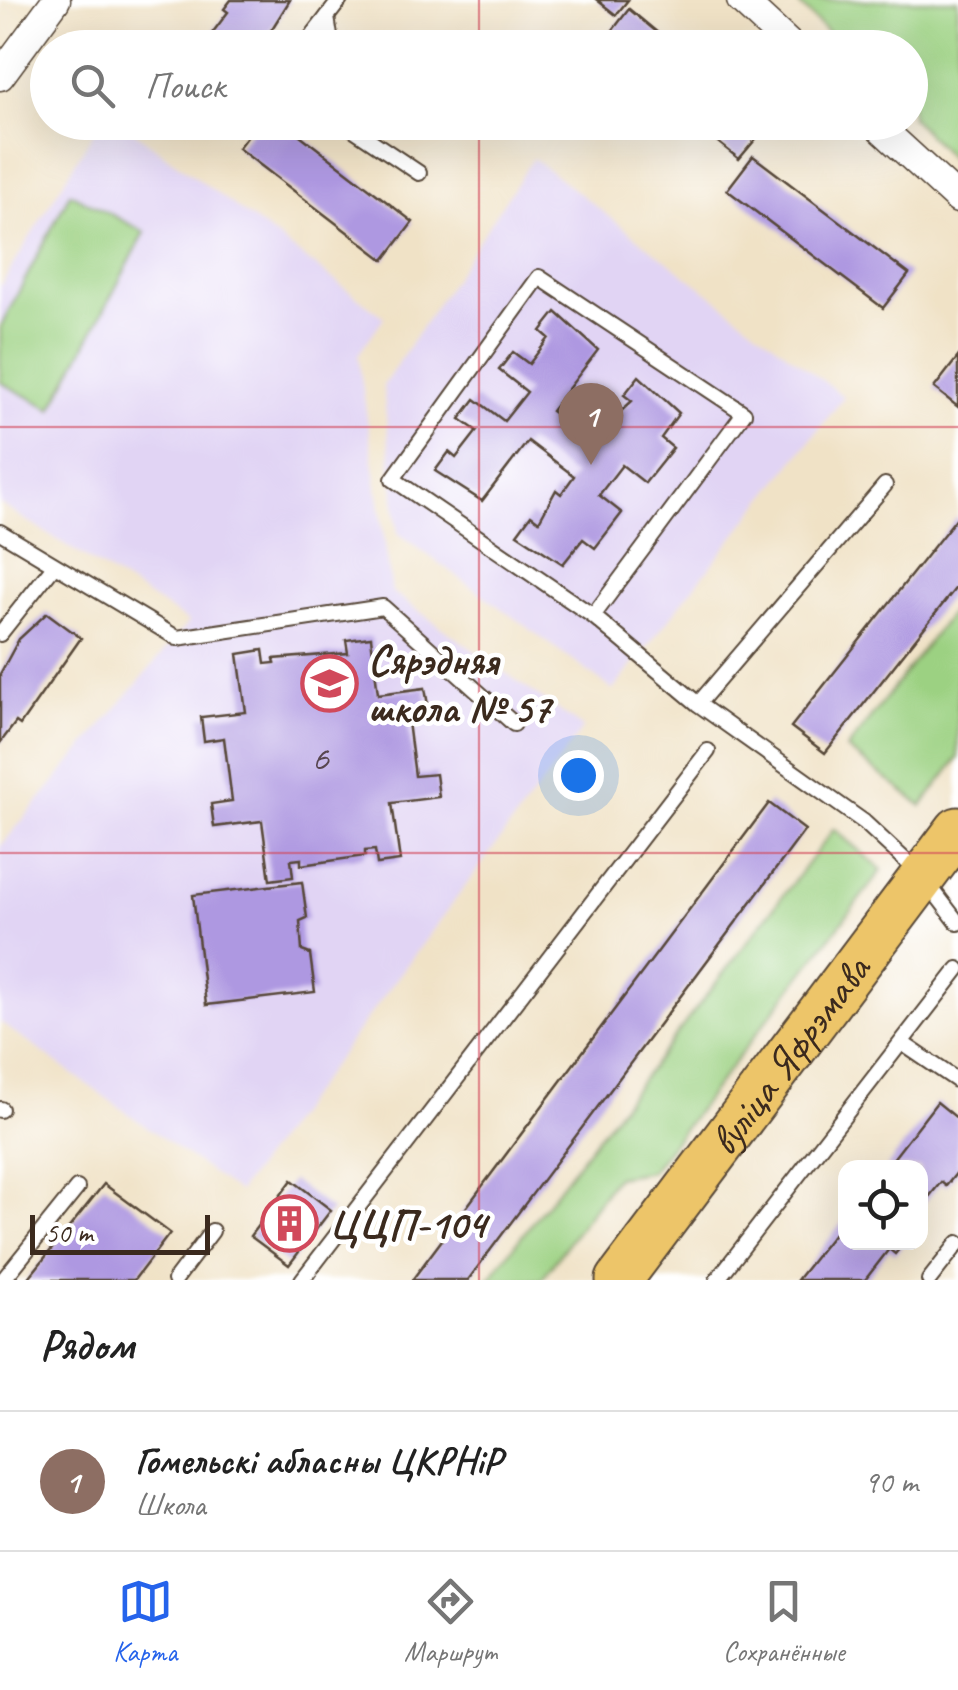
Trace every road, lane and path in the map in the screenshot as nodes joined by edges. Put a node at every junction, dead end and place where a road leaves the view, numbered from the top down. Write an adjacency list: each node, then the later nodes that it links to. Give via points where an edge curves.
1 (56, 0): 5 (street)
2 (340, 0): 4 (lane)
3 (741, 0): 8 (street)
4 (328, 18): 6 (lane); 7 (lane)
5 (34, 30)
6 (318, 30)
7 (330, 30)
8 (774, 30)
9 (30, 35): 10 (street)
10 (0, 76)
11 (370, 140): 13 (lane)
12 (894, 140): 14 (street)
13 (419, 173)
14 (958, 199)
15 (885, 485): 20 (lane)
16 (0, 532): 17 (lane)
17 (53, 567): 19 (lane); 21 (lane, via 177,638 383,607)
18 (593, 616): 18 (lane, via 744,413 539,277 393,479); 20 (lane)
19 (0, 634)
20 (698, 704): 24 (lane, via 864,822)
21 (514, 724)
22 (708, 751): 34 (lane)
23 (958, 830): 24 (main road, вуліца Яфрэмава)
24 (922, 876): 25 (lane); 35 (main road, вуліца Яфрэмава)
25 (958, 924)
26 (958, 970): 27 (lane)
27 (902, 1043): 28 (lane); 36 (lane)
28 (958, 1081)
29 (77, 1188): 32 (lane)
30 (212, 1231): 33 (lane)
31 (958, 1243): 37 (lane)
32 (3, 1280)
33 (175, 1280)
34 (302, 1280)
35 (619, 1280)
36 (717, 1280)
37 (929, 1280)

